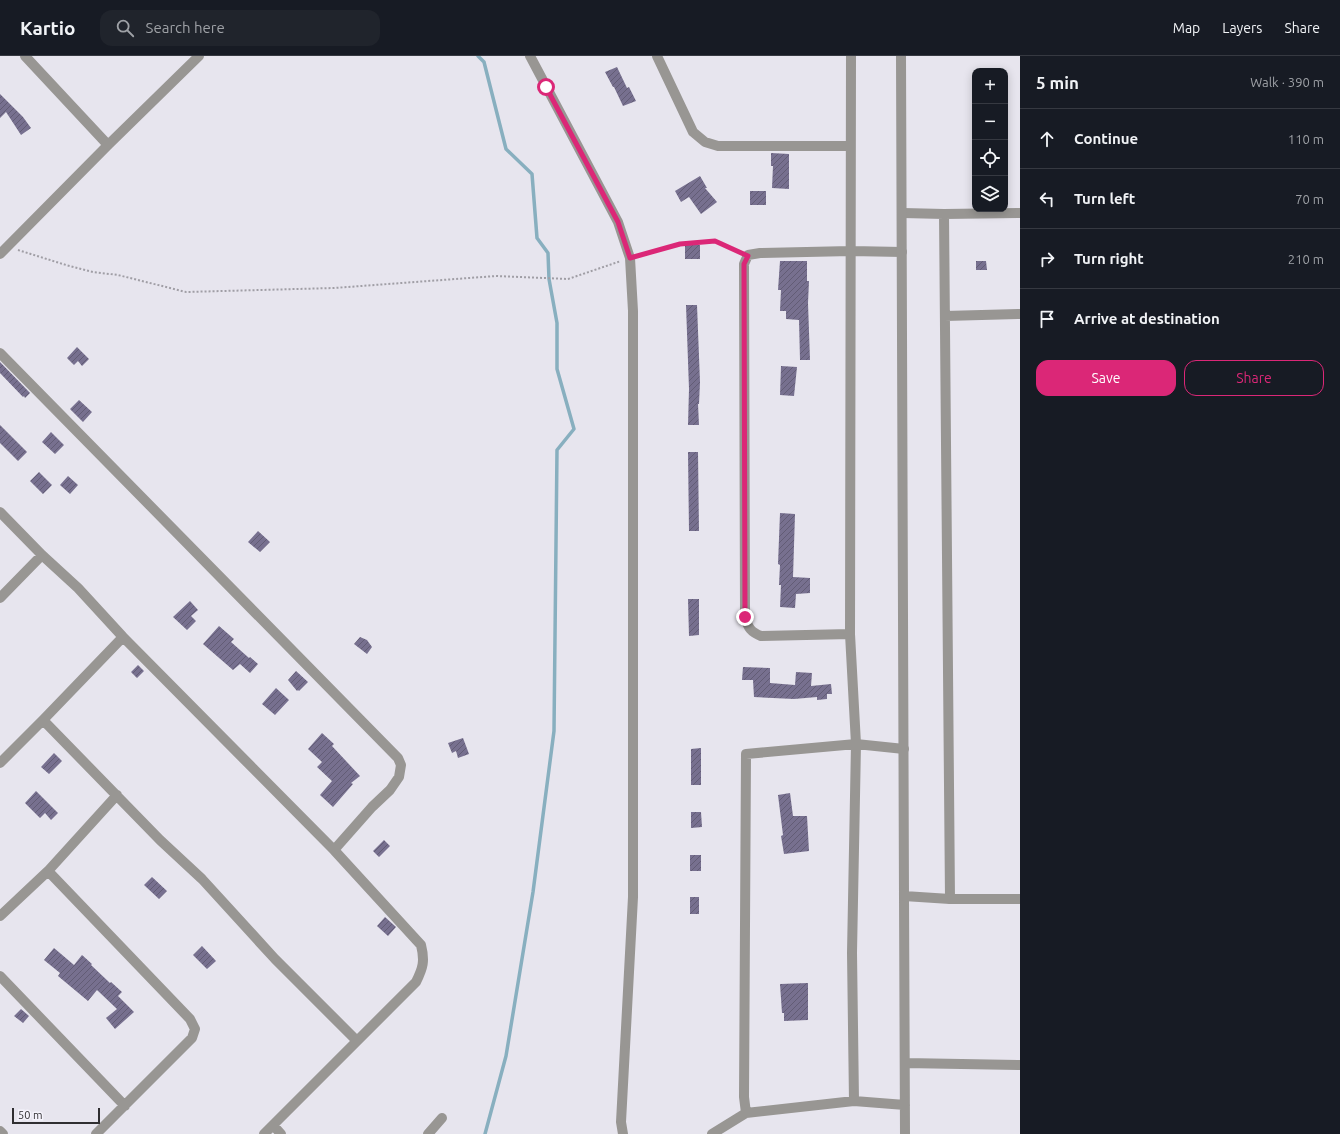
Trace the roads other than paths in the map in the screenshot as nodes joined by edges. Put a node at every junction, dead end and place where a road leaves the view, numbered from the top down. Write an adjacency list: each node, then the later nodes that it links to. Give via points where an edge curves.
1 (199, 56): 7 (street)
2 (530, 56): 50 (street, via 618,222 630,258 633,335 633,897 621,1122)
3 (657, 56): 8 (street, via 693,132 705,142 718,146)
4 (851, 56): 8 (street)
5 (901, 56): 9 (street)
6 (32, 58): 7 (street)
7 (108, 146): 12 (street)
8 (850, 146): 13 (street)
9 (903, 213): 11 (street); 14 (street)
10 (1020, 213): 11 (street)
11 (944, 214): 16 (street)
12 (4, 250)
13 (851, 251): 14 (street); 21 (street); 21 (street, via 760,253 748,256 744,264 747,627 761,636)
14 (902, 252): 25 (street)
15 (1020, 314): 16 (street)
16 (944, 316): 31 (street)
17 (0, 353): 28 (street, via 398,758 401,765 399,777 390,790)
18 (0, 512): 19 (street)
19 (42, 555): 20 (street); 22 (street, via 78,588)
20 (0, 598)
21 (850, 634): 24 (street)
22 (123, 637): 23 (street); 28 (street)
23 (43, 720): 26 (street); 27 (street)
24 (856, 744): 25 (street); 38 (street, via 852,953); 41 (street, via 746,754)
25 (904, 749): 30 (street)
26 (0, 762)
27 (117, 795): 29 (street); 35 (street, via 202,879 275,959)
28 (334, 850): 35 (street, via 421,945 423,954 423,969 416,982)
29 (48, 871): 33 (street); 40 (street, via 190,1019 195,1029 192,1038)
30 (904, 896): 31 (street); 36 (street)
31 (950, 899): 32 (street)
32 (1020, 899)
33 (0, 916)
34 (0, 976): 40 (street)
35 (356, 1041): 43 (street)
36 (905, 1063): 37 (street); 39 (street)
37 (1020, 1065)
38 (854, 1102): 39 (street); 41 (street)
39 (905, 1105): 52 (street)
40 (125, 1106): 46 (street)
41 (746, 1113): 51 (street)
42 (442, 1118): 49 (street)
43 (273, 1125): 47 (street); 48 (street)
44 (0, 1131): 45 (street)
45 (3, 1134)
46 (96, 1134)
47 (264, 1134)
48 (281, 1134)
49 (428, 1134)
50 (623, 1134)
51 (712, 1134)
52 (905, 1134)

